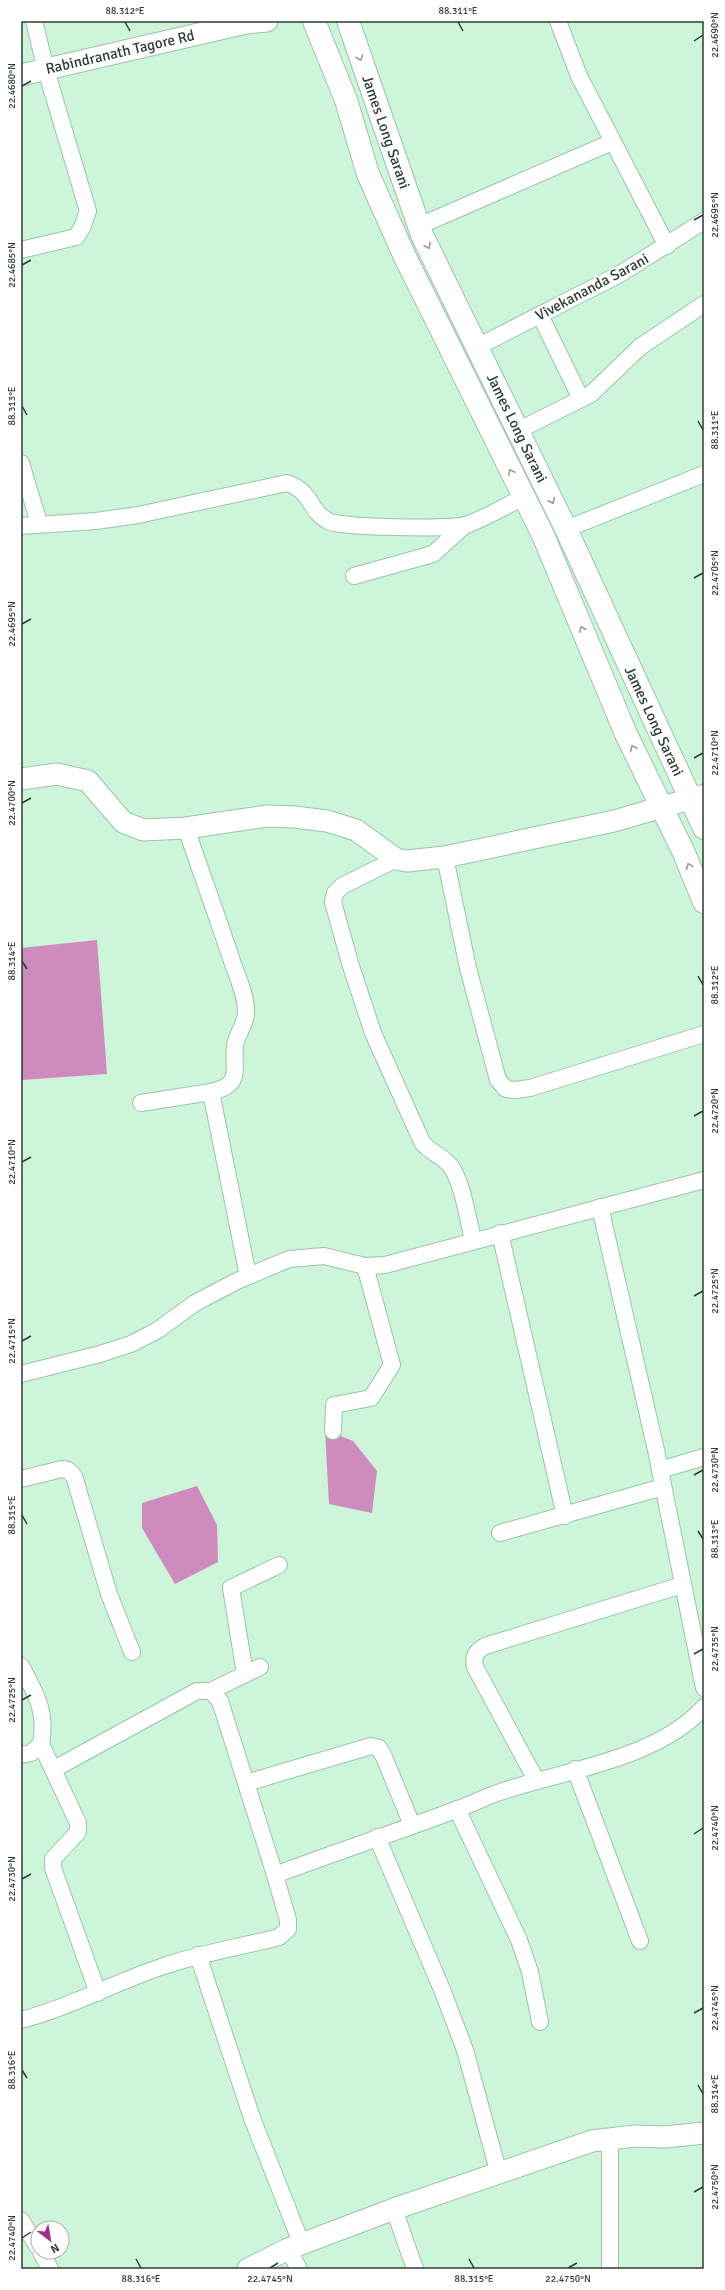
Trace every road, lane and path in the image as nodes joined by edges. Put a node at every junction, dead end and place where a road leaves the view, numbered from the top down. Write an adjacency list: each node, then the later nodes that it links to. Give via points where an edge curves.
1 (34, 21): 6 (street)
2 (267, 21): 6 (street, Rabindranath Tagore Rd, via 246,23)
3 (314, 21): 16 (main road, via 346,100 368,174)
4 (348, 21): 10 (main road, James Long Sarani, one-way to 10)
5 (558, 21): 8 (street, via 579,76)
6 (46, 70): 7 (street, Rabindranath Tagore Rd); 12 (street, via 88,211 76,237)
7 (21, 75)
8 (612, 142): 10 (street); 11 (street)
9 (704, 221): 11 (street, Vivekananda Sarani)
10 (419, 226): 15 (main road, James Long Sarani, one-way to 15)
11 (667, 246): 14 (street, Vivekananda Sarani, via 620,274)
12 (21, 250)
13 (704, 304): 17 (street, via 640,347 623,361 602,385)
14 (540, 315): 15 (street, Vivekananda Sarani); 17 (street)
15 (477, 348): 16 (main road); 18 (main road, James Long Sarani)
16 (454, 358): 21 (main road, one-way to 16)
17 (581, 399): 18 (street)
18 (517, 431): 25 (main road, James Long Sarani, one-way to 25)
19 (21, 463): 22 (street)
20 (704, 474): 25 (street)
21 (524, 497): 23 (street); 29 (main road, one-way to 21, via 626,734 543,535)
22 (39, 523): 23 (street, via 96,521 138,515 287,483 298,487 320,516 330,522 409,527); 24 (street)
23 (465, 525): 26 (street, via 434,554)
24 (21, 526)
25 (566, 529): 28 (main road, James Long Sarani)
26 (354, 576)
27 (21, 779): 30 (street, via 57,774 88,780 123,822 143,830)
28 (697, 796): 29 (street); 31 (main road, James Long Sarani)
29 (660, 807): 32 (street, via 614,821); 34 (main road, one-way to 29, via 684,853)
30 (186, 828): 33 (street, via 267,816 327,821 356,830); 36 (street, via 237,974 246,1013 235,1047 236,1075 230,1084)
31 (704, 828)
32 (445, 858): 33 (street, via 407,861); 35 (street, via 468,968 492,1061 498,1080 506,1089 530,1088)
33 (396, 859): 41 (street, via 342,886 335,893 333,902 373,1033 422,1142 428,1150 445,1160 457,1178)
34 (704, 902)
35 (704, 1034)
36 (211, 1092): 37 (street); 43 (street)
37 (141, 1103)
38 (704, 1180): 39 (street)
39 (600, 1207): 40 (street); 47 (street)
40 (500, 1233): 41 (street); 50 (street)
41 (473, 1240): 42 (street, via 414,1258)
42 (366, 1266): 43 (street, via 317,1256 289,1259); 45 (street, via 392,1365 371,1398 334,1405)
43 (248, 1276): 44 (street, via 195,1303 158,1330 131,1344)
44 (21, 1374)
45 (333, 1431)
46 (704, 1457): 47 (street)
47 (660, 1470): 49 (street)
48 (21, 1479): 54 (street, via 62,1469 68,1470 74,1476 107,1587)
49 (663, 1487): 50 (street); 53 (street)
50 (565, 1516): 51 (street)
51 (500, 1533)
52 (279, 1565): 57 (street, via 231,1588)
53 (682, 1585): 58 (street); 65 (street, via 485,1646 477,1651 474,1657 475,1667)
54 (132, 1652)
55 (21, 1666): 61 (street, via 42,1710 44,1727)
56 (260, 1666): 57 (street)
57 (245, 1674): 59 (street)
58 (704, 1688)
59 (211, 1691): 63 (street, via 197,1691); 66 (street, via 220,1701)
60 (704, 1707): 64 (street, via 695,1717 662,1738 628,1754)
61 (41, 1744): 62 (street, via 31,1753); 63 (street)
62 (21, 1755)
63 (54, 1769): 73 (street, via 78,1823 78,1832 53,1859 53,1868)
64 (576, 1769): 65 (street); 71 (street)
65 (536, 1780): 67 (street)
66 (246, 1783): 68 (street, via 371,1746 379,1748); 70 (street)
67 (457, 1809): 68 (street); 75 (street, via 519,1940 530,1972)
68 (412, 1825): 69 (street)
69 (376, 1837): 70 (street); 78 (street, via 443,1992 465,2050)
70 (275, 1875): 72 (street, via 288,1920 288,1929 279,1937)
71 (640, 1941)
72 (198, 1955): 73 (street, via 162,1966); 82 (street)
73 (98, 1993): 74 (street)
74 (21, 2020)
75 (540, 2022)
76 (704, 2133): 77 (street)
77 (610, 2138): 78 (street, via 592,2141); 88 (street)
78 (499, 2174): 79 (street)
79 (394, 2209): 82 (street); 87 (street)
80 (21, 2220): 81 (street)
81 (30, 2234)
82 (295, 2247): 85 (street); 86 (street)
83 (45, 2260): 84 (street)
84 (50, 2269)
85 (248, 2269)
86 (299, 2269)
87 (415, 2269)
88 (610, 2269)

